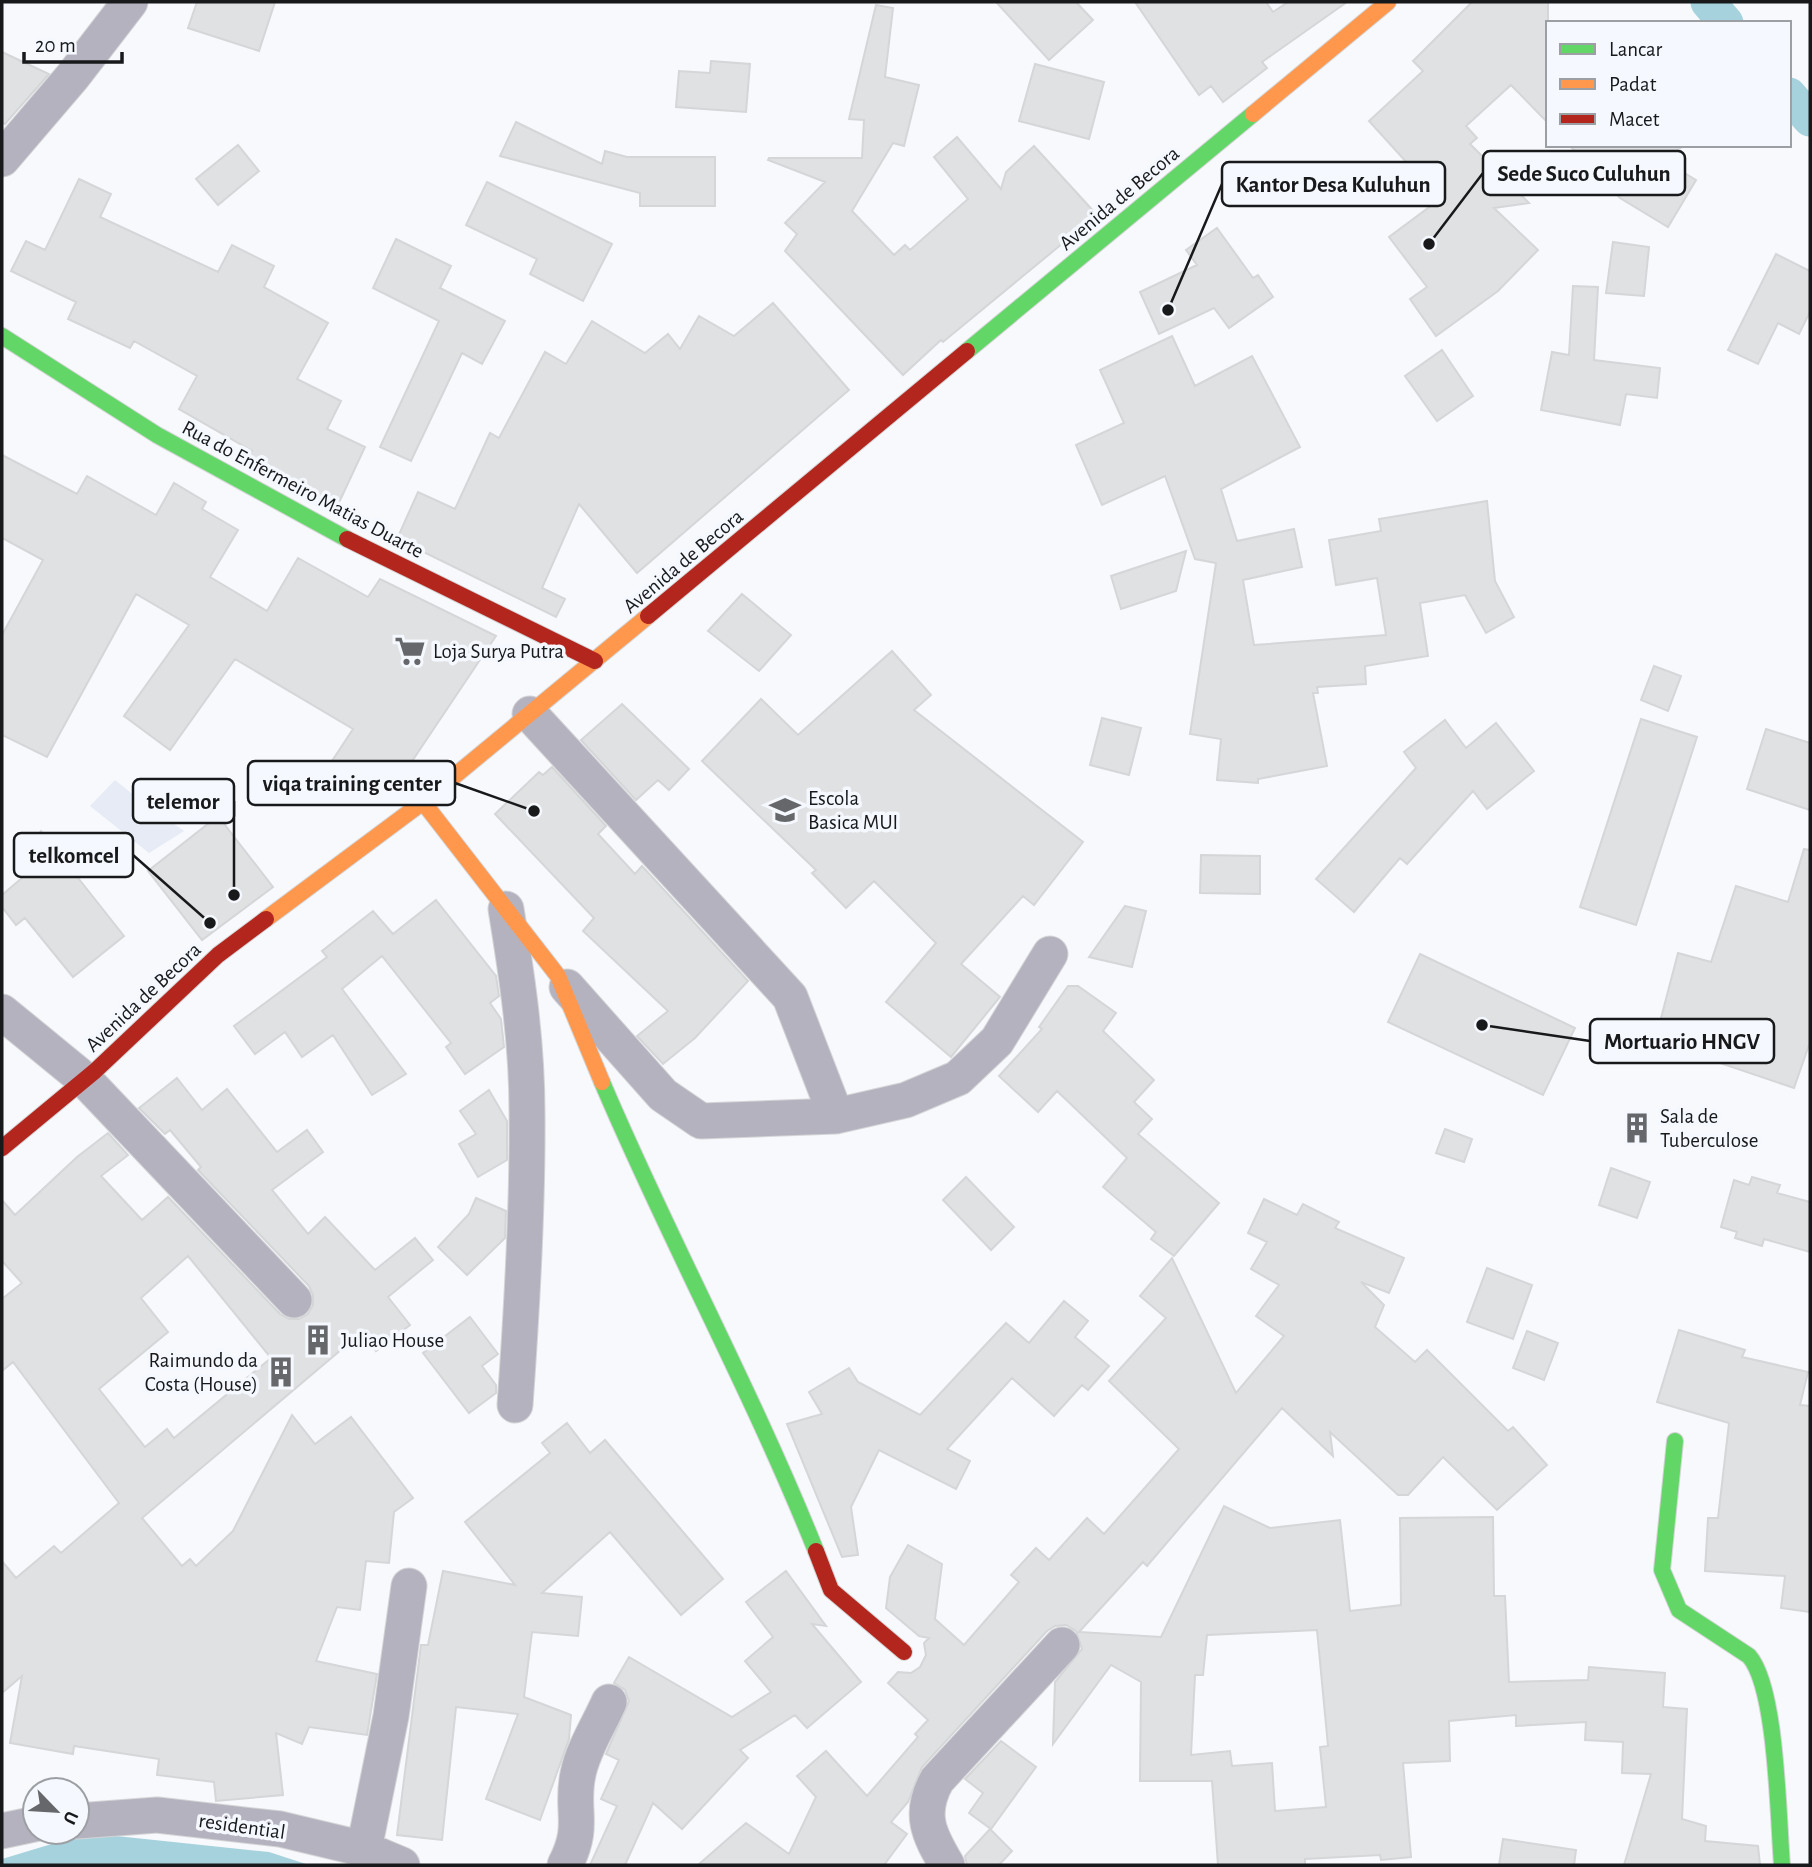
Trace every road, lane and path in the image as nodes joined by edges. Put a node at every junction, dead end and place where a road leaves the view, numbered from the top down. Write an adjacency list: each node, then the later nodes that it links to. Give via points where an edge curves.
1 (130, 2): 3 (street)
2 (1388, 2): 5 (street, Avenida de Becora)
3 (2, 159)
4 (2, 336): 5 (street, Rua do Enfermeiro Matias Duarte, via 157,435 343,537)
5 (595, 661): 6 (street, Avenida de Becora)
6 (530, 714): 7 (street, Avenida de Becora); 13 (street, via 790,997)
7 (423, 802): 8 (street); 12 (street, Avenida de Becora, via 218,955)
8 (506, 909): 10 (street); 16 (street, via 519,990 527,1110 523,1302)
9 (1050, 954): 13 (street, via 997,1041 958,1078 906,1100)
10 (558, 976): 13 (street, via 663,1095 701,1121); 20 (street, via 630,1148 781,1463 831,1590)
11 (2, 1012): 12 (street)
12 (85, 1080): 14 (street, Avenida de Becora); 15 (street)
13 (835, 1116)
14 (2, 1148)
15 (293, 1300)
16 (514, 1405)
17 (1675, 1441): 29 (street, via 1662,1570 1679,1611 1758,1666 1769,1712)
18 (409, 1586): 25 (street, via 391,1716)
19 (1062, 1645): 28 (street, via 929,1794 925,1809 928,1832)
20 (904, 1652)
21 (609, 1702): 27 (street, via 578,1774 578,1834)
22 (91, 1820): 25 (street, residential, via 157,1815 279,1829)
23 (21, 1827): 24 (street)
24 (2, 1830)
25 (364, 1849): 26 (street, residential)
26 (402, 1865)
27 (565, 1865)
28 (947, 1865)
29 (1782, 1865)

